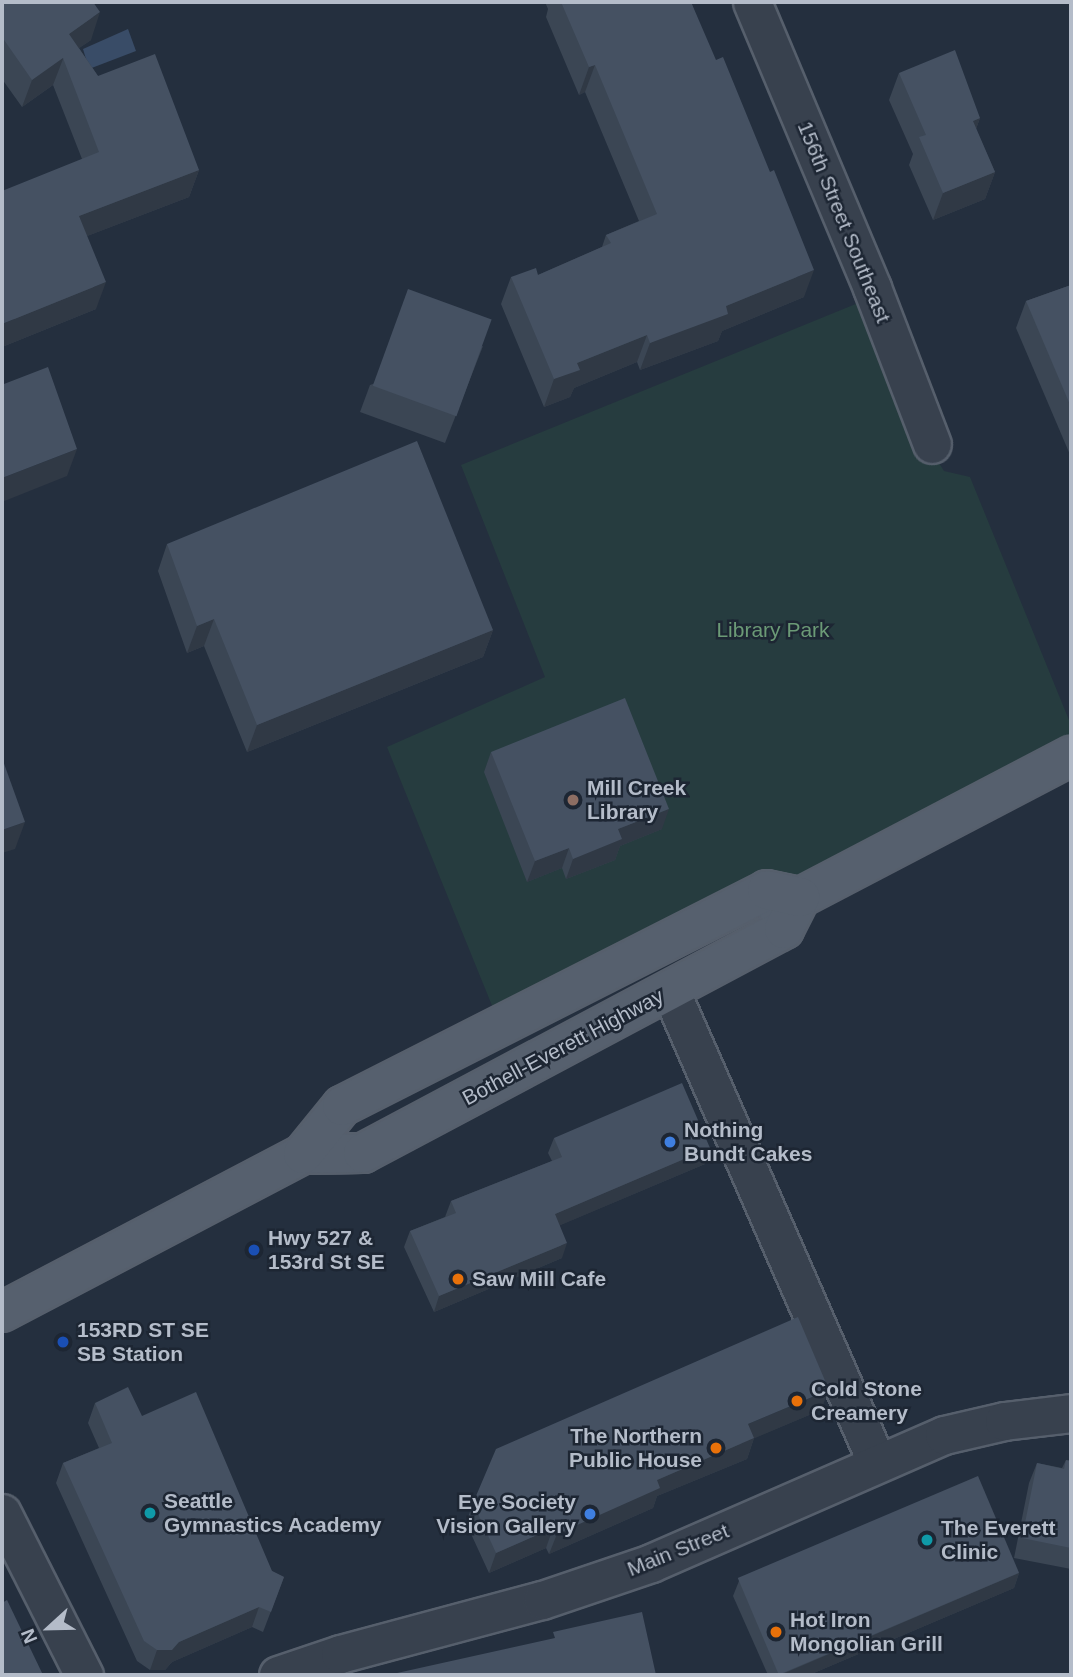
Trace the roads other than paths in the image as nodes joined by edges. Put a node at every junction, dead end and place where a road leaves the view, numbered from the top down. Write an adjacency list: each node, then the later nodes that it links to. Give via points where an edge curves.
1 (752, 2): 2 (street, 156th Street Southeast, via 867,275)
2 (932, 444)
3 (1071, 756): 4 (main road)
4 (800, 897): 5 (main road, Bothell-Everett Highway, via 784,929); 6 (main road, Bothell-Everett Highway, via 766,890 614,972 342,1106)
5 (670, 990): 6 (main road, Bothell-Everett Highway, via 363,1153); 9 (street)
6 (303, 1154): 7 (main road, Bothell-Everett Highway)
7 (2, 1312)
8 (1071, 1413): 9 (street, Main Street, via 944,1435)
9 (877, 1462): 12 (street, Main Street, via 650,1563 542,1600)
10 (2, 1513): 11 (street)
11 (84, 1675)
12 (278, 1675)

